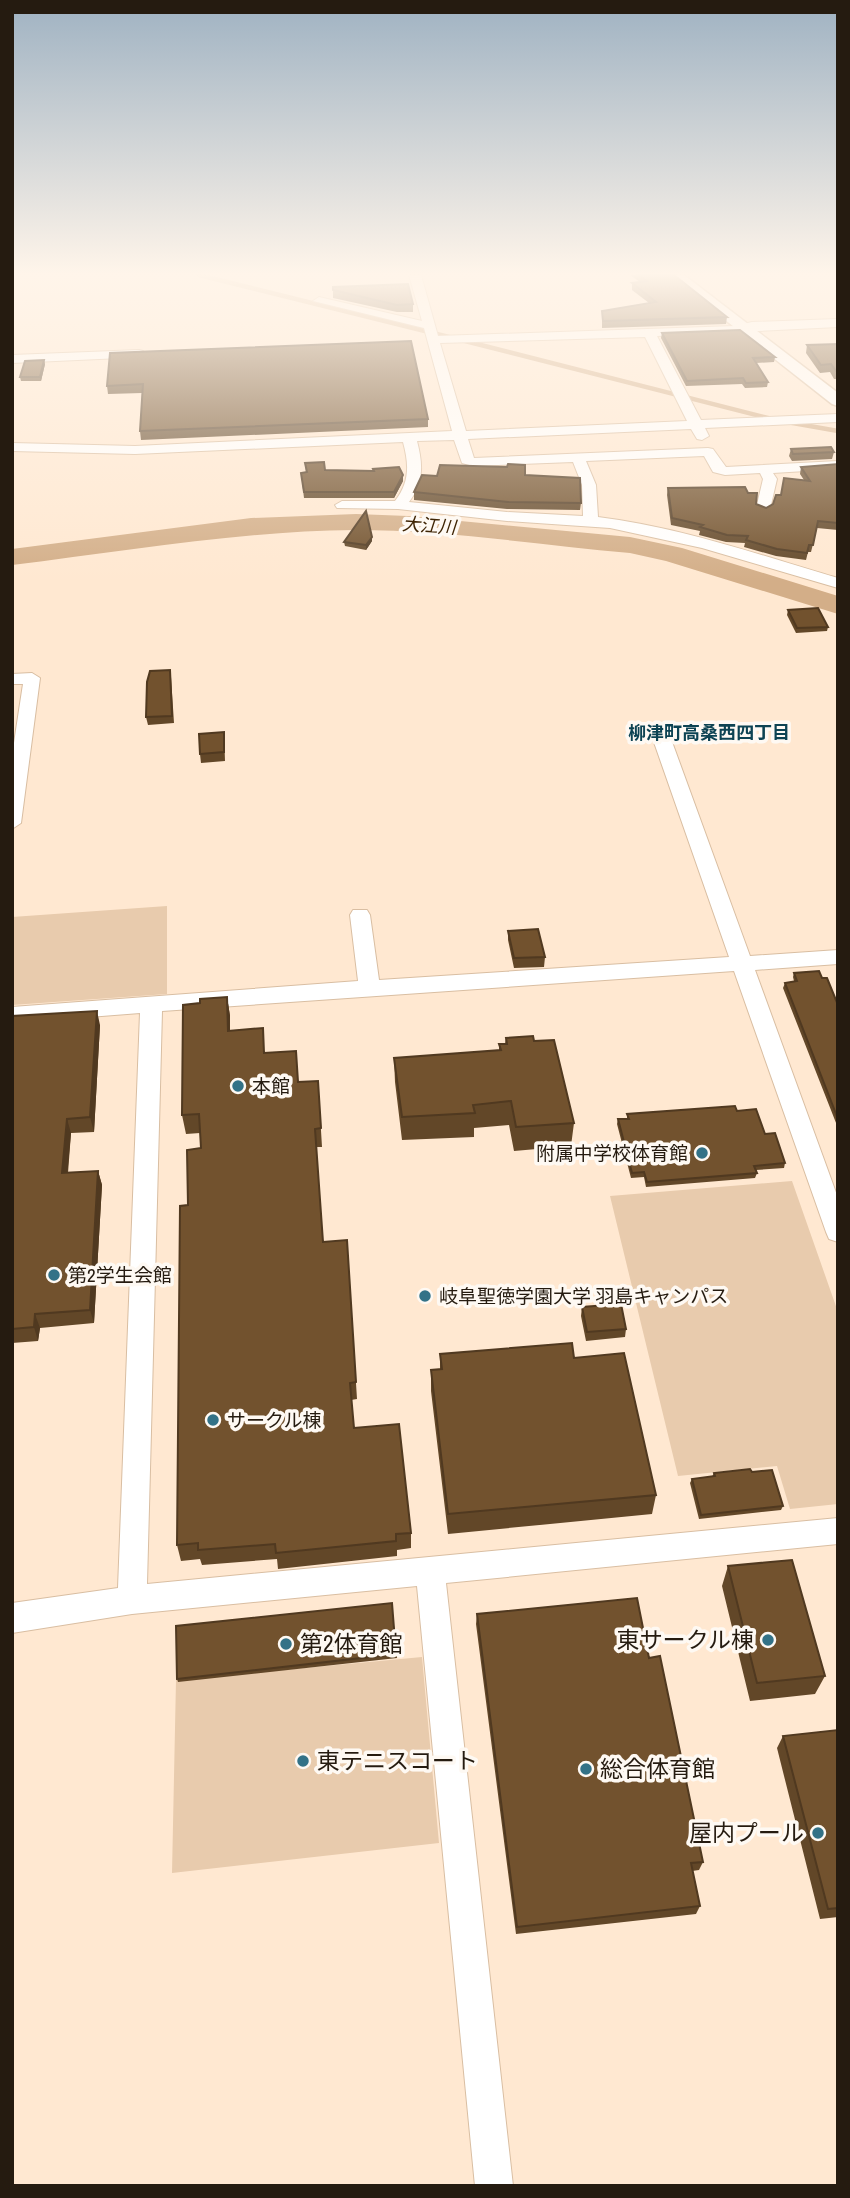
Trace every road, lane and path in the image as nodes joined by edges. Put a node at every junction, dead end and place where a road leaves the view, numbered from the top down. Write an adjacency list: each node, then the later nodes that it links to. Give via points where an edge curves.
1 (441, 378): 7 (street)
2 (672, 378): 6 (street)
3 (808, 378): 4 (main road)
4 (838, 401)
5 (838, 418): 6 (street)
6 (696, 424): 7 (street); 10 (street)
7 (460, 435): 8 (street); 11 (street, via 467,460 473,462)
8 (409, 438): 9 (street, via 135,450); 14 (street, via 417,470)
9 (12, 447)
10 (708, 452): 11 (street); 13 (street, via 718,469)
11 (578, 458): 17 (street, via 589,485)
12 (838, 466): 13 (street)
13 (764, 469): 16 (street, via 770,479)
14 (400, 504): 15 (street); 17 (street)
15 (342, 505)
16 (763, 509)
17 (591, 520): 18 (street, via 689,541)
18 (838, 583)
19 (12, 679): 21 (street, via 32,678)
20 (658, 728): 24 (street)
21 (12, 822)
22 (360, 915): 25 (street)
23 (838, 957): 24 (street)
24 (740, 964): 25 (street); 28 (street)
25 (369, 988): 26 (street)
26 (151, 1003): 27 (street); 31 (street)
27 (12, 1015)
28 (838, 1232)
29 (838, 1531): 30 (street)
30 (430, 1572): 31 (street); 33 (street)
31 (132, 1601): 32 (street)
32 (12, 1618)
33 (494, 2186)

